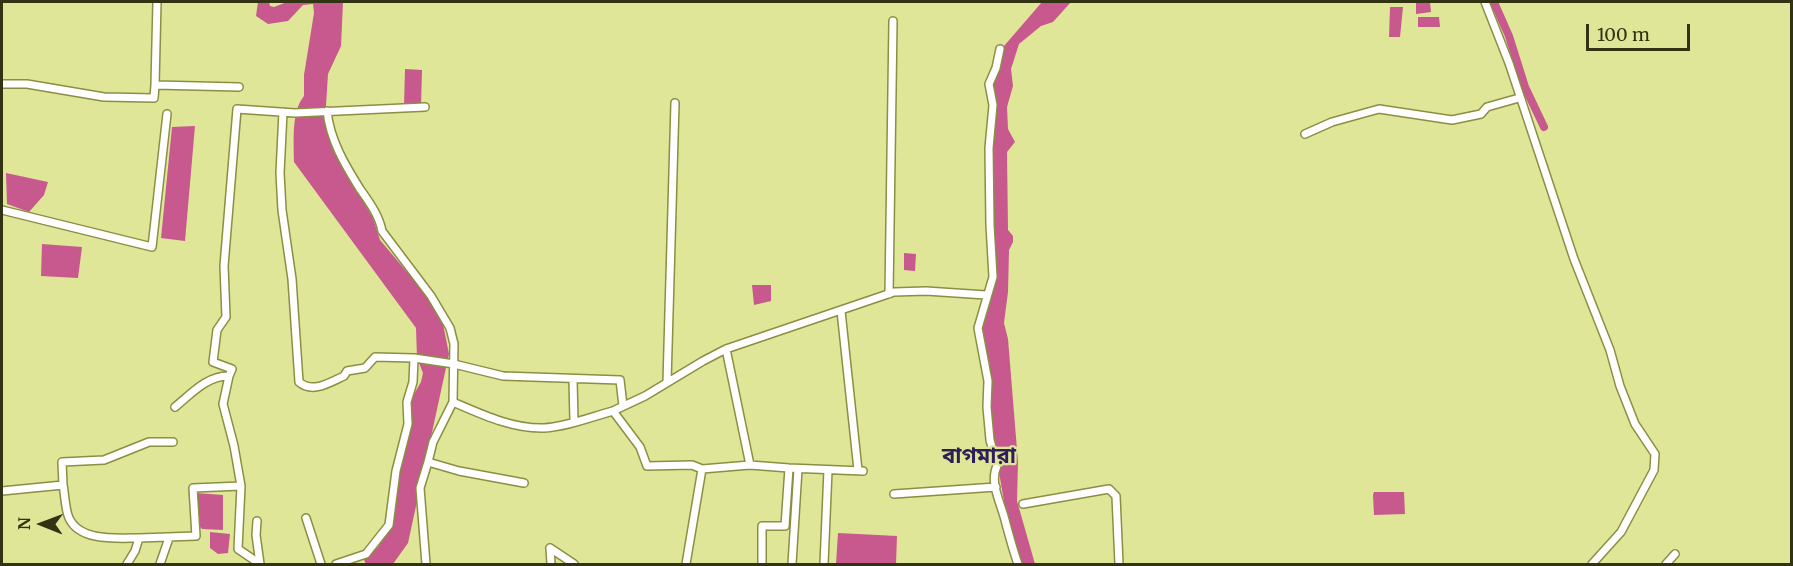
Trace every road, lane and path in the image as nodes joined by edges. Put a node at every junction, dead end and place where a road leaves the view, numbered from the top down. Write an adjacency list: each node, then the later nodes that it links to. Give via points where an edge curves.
1 (157, 2): 6 (street)
2 (1485, 2): 8 (street)
3 (893, 21): 16 (street)
4 (1000, 49): 17 (street, via 989,84 993,105 989,148 994,268)
5 (2, 84): 6 (street, via 27,84 104,97 154,98)
6 (155, 85): 7 (street)
7 (239, 87)
8 (1519, 98): 14 (street, via 1487,107 1480,114 1452,120 1379,109); 63 (street, via 1620,386 1635,424 1656,459 1621,532)
9 (675, 103): 24 (street)
10 (425, 107): 11 (street)
11 (326, 111): 12 (street); 21 (street, via 338,150 380,219 382,231 450,328 454,344)
12 (283, 112): 20 (street, via 282,210 292,279 299,382 314,388 344,376 347,371 365,368 375,357); 22 (street, via 237,109 224,266 226,317 217,330 213,362 232,369)
13 (167, 114): 15 (street, via 152,247)
14 (1305, 134)
15 (2, 210)
16 (889, 294): 17 (street, via 926,291); 18 (street)
17 (986, 295): 40 (street, via 978,328 988,381)
18 (841, 311): 19 (street); 36 (street, via 860,470)
19 (726, 349): 24 (street); 32 (street)
20 (415, 358): 21 (street); 53 (street, via 407,402 408,424 396,471 389,525 366,554)
21 (452, 364): 23 (street, via 503,376); 25 (street)
22 (229, 376): 27 (street, via 221,375 204,383); 39 (street, via 224,404)
23 (573, 378): 26 (street, via 620,380); 29 (street)
24 (667, 382): 26 (street)
25 (453, 402): 29 (street, via 525,427 545,428); 31 (street, via 433,442)
26 (623, 406): 28 (street)
27 (175, 407)
28 (612, 411): 29 (street); 34 (street, via 640,447 647,466 692,465)
29 (574, 422)
30 (173, 442): 38 (street, via 149,442 104,460 62,462)
31 (428, 462): 37 (street); 54 (street, via 420,488)
32 (750, 465): 33 (street); 34 (street)
33 (789, 468): 35 (street); 58 (street, via 785,526 762,526)
34 (702, 469): 57 (street)
35 (798, 469): 36 (street); 59 (street)
36 (828, 470): 60 (street)
37 (524, 483)
38 (63, 485): 41 (street); 46 (street, via 69,519 83,533)
39 (241, 486): 47 (street, via 193,488 196,536); 51 (street, via 238,549)
40 (996, 487): 42 (street); 61 (street)
41 (2, 490)
42 (894, 494)
43 (1023, 504): 62 (street, via 1109,489 1117,503)
44 (306, 518): 52 (street)
45 (257, 521): 51 (street)
46 (139, 538): 47 (street); 49 (street)
47 (169, 538): 50 (street)
48 (1676, 554): 64 (street)
49 (128, 564)
50 (160, 564)
51 (260, 564)
52 (321, 564)
53 (336, 564)
54 (426, 564)
55 (551, 564): 56 (street, via 550,548)
56 (574, 564)
57 (686, 564)
58 (762, 564)
59 (792, 564)
60 (824, 564)
61 (1018, 564)
62 (1119, 564)
63 (1592, 564)
64 (1666, 564)

